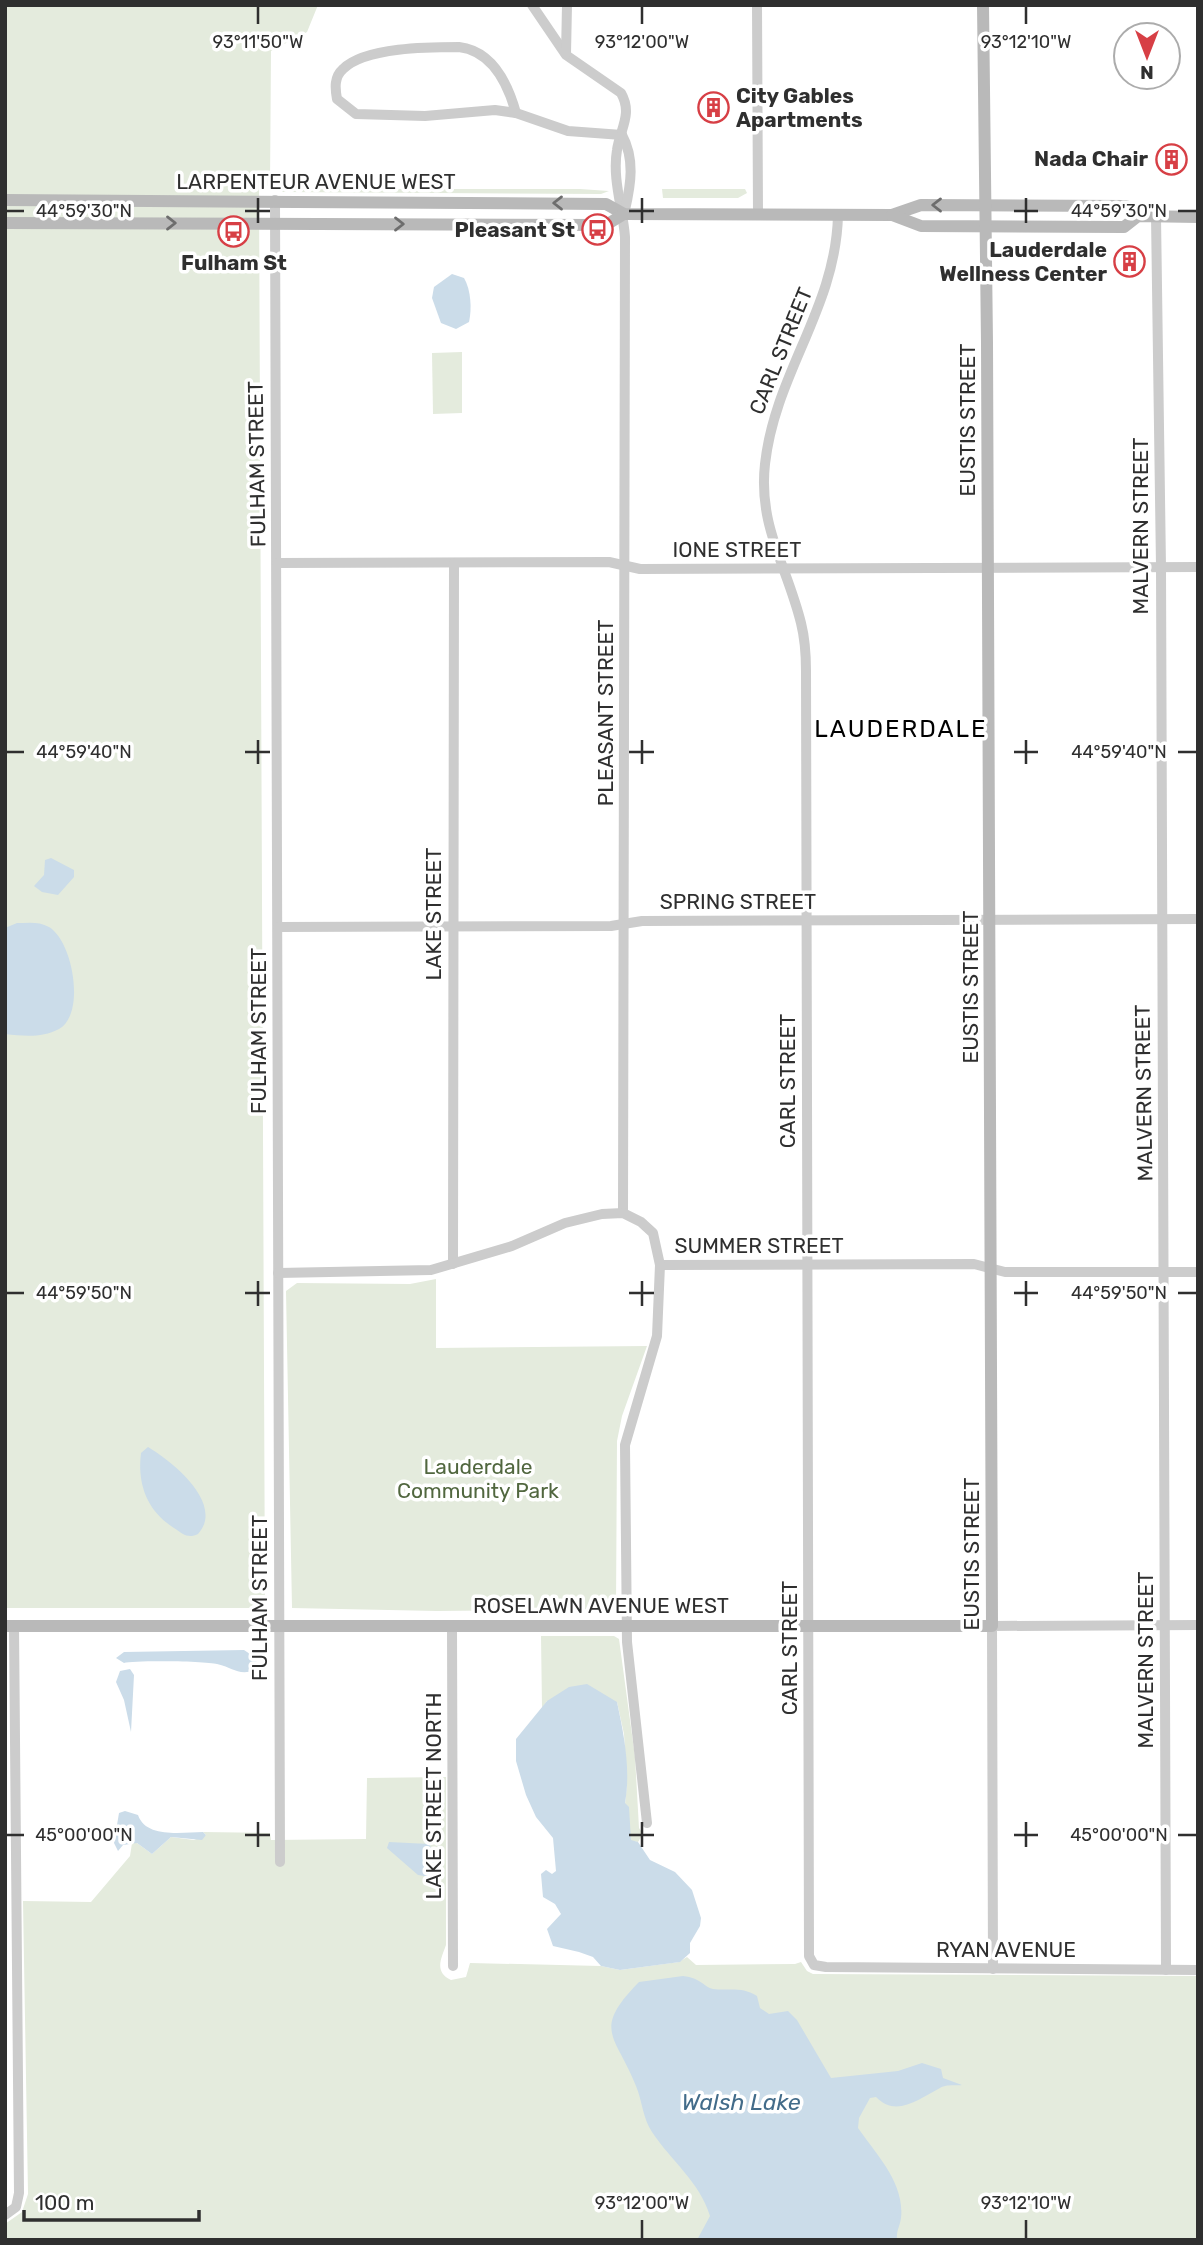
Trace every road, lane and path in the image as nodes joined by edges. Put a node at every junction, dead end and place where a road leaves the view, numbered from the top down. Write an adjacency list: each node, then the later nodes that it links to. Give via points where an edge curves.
1 (532, 5): 5 (street)
2 (567, 5): 5 (street)
3 (757, 5): 12 (street)
4 (982, 5): 10 (street, EUSTIS STREET)
5 (566, 55): 7 (street, PLEASANT STREET, via 621,93 627,102)
6 (516, 113): 6 (street, via 510,90 486,57 471,48 429,47 382,54 350,64 336,83 337,99 356,114); 7 (street, via 568,131)
7 (622, 135): 11 (street, PLEASANT STREET, via 617,184)
8 (5, 200): 9 (street, LARPENTEUR AVENUE WEST)
9 (275, 200): 11 (street, LARPENTEUR AVENUE WEST, one-way to 9, via 606,204); 19 (street, FULHAM STREET)
10 (983, 205): 14 (street, LARPENTEUR AVENUE WEST, one-way to 14, via 921,205); 15 (street, LARPENTEUR AVENUE WEST, via 1126,206); 20 (street, EUSTIS STREET)
11 (624, 214): 12 (street, LARPENTEUR AVENUE WEST); 19 (street, LARPENTEUR AVENUE WEST, one-way to 11, via 606,225); 23 (street, PLEASANT STREET)
12 (758, 215): 13 (street, LARPENTEUR AVENUE WEST)
13 (838, 215): 14 (street, LARPENTEUR AVENUE WEST); 26 (street, CARL STREET, via 828,286 782,391 769,437 764,496)
14 (892, 215): 20 (street, LARPENTEUR AVENUE WEST, via 921,226)
15 (1138, 216): 16 (street, LARPENTEUR AVENUE WEST); 20 (street, LARPENTEUR AVENUE WEST, via 1124,227)
16 (1156, 216): 17 (street, LARPENTEUR AVENUE WEST); 24 (street, MALVERN STREET)
17 (1198, 217)
18 (5, 223): 19 (street, LARPENTEUR AVENUE WEST, one-way to 19)
19 (275, 223): 21 (street, FULHAM STREET)
20 (984, 226): 27 (street, EUSTIS STREET)
21 (277, 563): 22 (street, IONE STREET); 33 (street, FULHAM STREET)
22 (454, 563): 23 (street, IONE STREET); 34 (street, LAKE STREET)
23 (625, 565): 26 (street, IONE STREET, via 640,569); 32 (street, PLEASANT STREET)
24 (1161, 567): 25 (street, IONE STREET); 27 (street, IONE STREET); 29 (street, MALVERN STREET)
25 (1198, 567)
26 (782, 569): 27 (street, IONE STREET); 31 (street, CARL STREET, via 805,642)
27 (988, 569): 28 (street, EUSTIS STREET)
28 (990, 919): 29 (street, SPRING STREET); 31 (street, SPRING STREET); 39 (street, EUSTIS STREET)
29 (1162, 919): 30 (street, SPRING STREET); 40 (street, MALVERN STREET)
30 (1198, 919)
31 (806, 921): 32 (street, SPRING STREET); 38 (street, CARL STREET)
32 (626, 924): 34 (street, SPRING STREET); 35 (street, PLEASANT STREET)
33 (278, 928): 34 (street, SPRING STREET); 42 (street, FULHAM STREET)
34 (453, 928): 36 (street, LAKE STREET)
35 (623, 1213): 36 (street, via 565,1223); 37 (street, SUMMER STREET, via 653,1233)
36 (453, 1264): 42 (street, via 411,1273)
37 (660, 1265): 38 (street, SUMMER STREET); 48 (street, via 657,1336 625,1445)
38 (808, 1266): 39 (street, SUMMER STREET, via 974,1264); 49 (street, CARL STREET)
39 (991, 1268): 40 (street, SUMMER STREET, via 1005,1272); 50 (street, EUSTIS STREET)
40 (1165, 1272): 41 (street, SUMMER STREET); 43 (street, MALVERN STREET)
41 (1198, 1272)
42 (278, 1273): 46 (street, FULHAM STREET)
43 (1165, 1625): 44 (street, ROSELAWN AVENUE WEST); 50 (street, ROSELAWN AVENUE WEST); 57 (street, MALVERN STREET)
44 (1198, 1625)
45 (10, 1626): 46 (street, ROSELAWN AVENUE WEST); 53 (street)
46 (279, 1626): 47 (street, ROSELAWN AVENUE WEST); 52 (street, FULHAM STREET)
47 (453, 1626): 48 (street, ROSELAWN AVENUE WEST); 55 (street, LAKE STREET NORTH)
48 (627, 1626): 49 (street, ROSELAWN AVENUE WEST); 51 (street)
49 (810, 1626): 50 (street, ROSELAWN AVENUE WEST); 54 (street, CARL STREET, via 808,1956)
50 (992, 1626): 56 (street, EUSTIS STREET)
51 (647, 1823)
52 (280, 1862)
53 (10, 1894): 60 (street)
54 (814, 1965): 56 (street, RYAN AVENUE)
55 (453, 1966)
56 (993, 1969): 57 (street, RYAN AVENUE)
57 (1166, 1970): 58 (street, RYAN AVENUE)
58 (1198, 1970)
59 (5, 2058): 60 (street)
60 (18, 2058): 61 (street, via 19,2193 16,2207)
61 (5, 2215)

